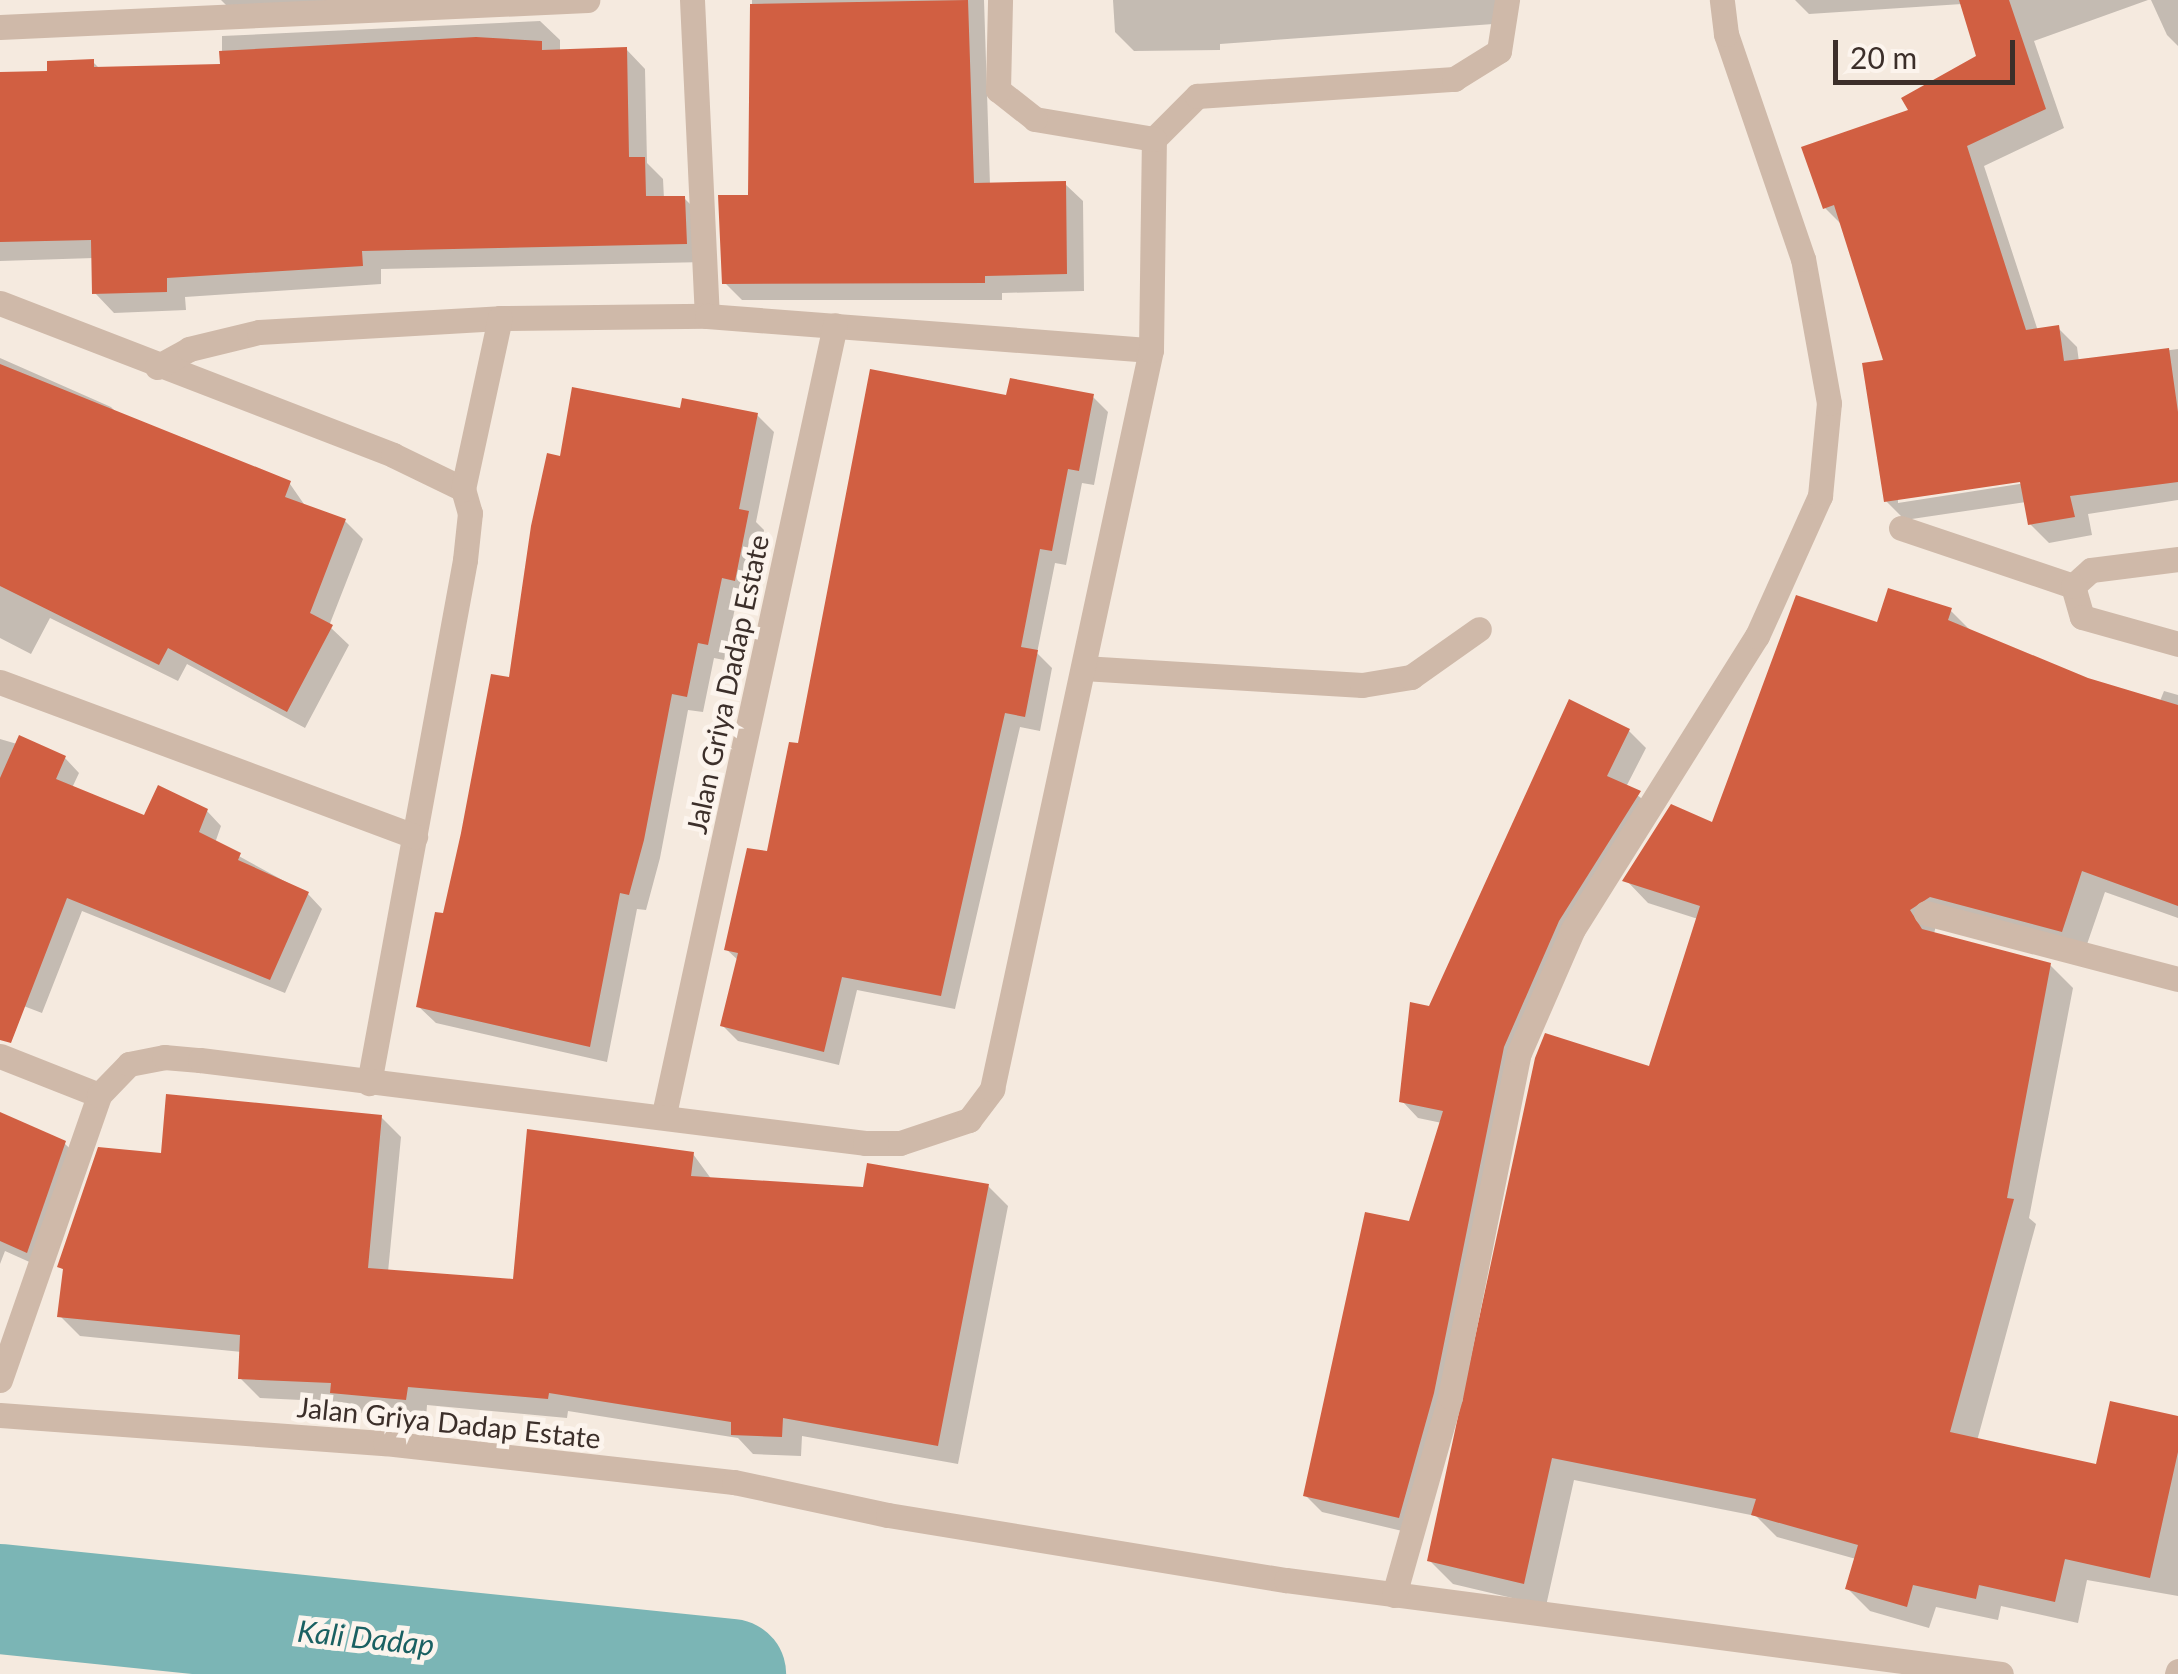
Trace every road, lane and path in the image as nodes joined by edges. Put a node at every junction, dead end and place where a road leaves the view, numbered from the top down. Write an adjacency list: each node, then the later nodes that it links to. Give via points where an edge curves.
1 (587, 0): 6 (street)
2 (692, 0): 9 (street)
3 (1000, 0): 7 (street, via 998,90 1035,119)
4 (1507, 0): 7 (street, via 1499,51 1454,79 1197,96)
5 (1722, 0): 31 (street, via 1726,34 1803,259 1829,403 1820,496 1757,636 1573,929 1519,1053 1450,1397)
6 (0, 27)
7 (1154, 139): 12 (street)
8 (0, 304): 13 (street)
9 (706, 316): 10 (street); 11 (street)
10 (500, 318): 13 (street, via 260,332 188,350); 14 (street)
11 (834, 325): 12 (street); 28 (street, Jalan Griya Dadap Estate)
12 (1152, 350): 20 (street)
13 (157, 366): 14 (street, via 394,455)
14 (463, 488): 22 (street, via 470,514 464,560)
15 (1901, 528): 17 (street)
16 (2178, 559): 17 (street, via 2091,570)
17 (2073, 586): 19 (street, via 2082,617)
18 (1479, 629): 20 (street, via 1411,676 1362,685)
19 (2178, 644)
20 (1083, 668): 28 (street, via 1002,1056 992,1089 969,1120 900,1143 865,1143)
21 (0, 682): 22 (street)
22 (415, 836): 26 (street)
23 (1926, 913): 24 (street)
24 (2178, 979)
25 (0, 1056): 27 (street)
26 (369, 1083): 27 (street, via 164,1057 129,1064); 28 (street)
27 (99, 1095): 29 (street)
28 (664, 1114)
29 (0, 1380)
30 (0, 1415): 31 (street, Jalan Griya Dadap Estate, via 385,1443 695,1478)
31 (1394, 1595): 32 (street, Jalan Griya Dadap Estate)
32 (2001, 1674)

